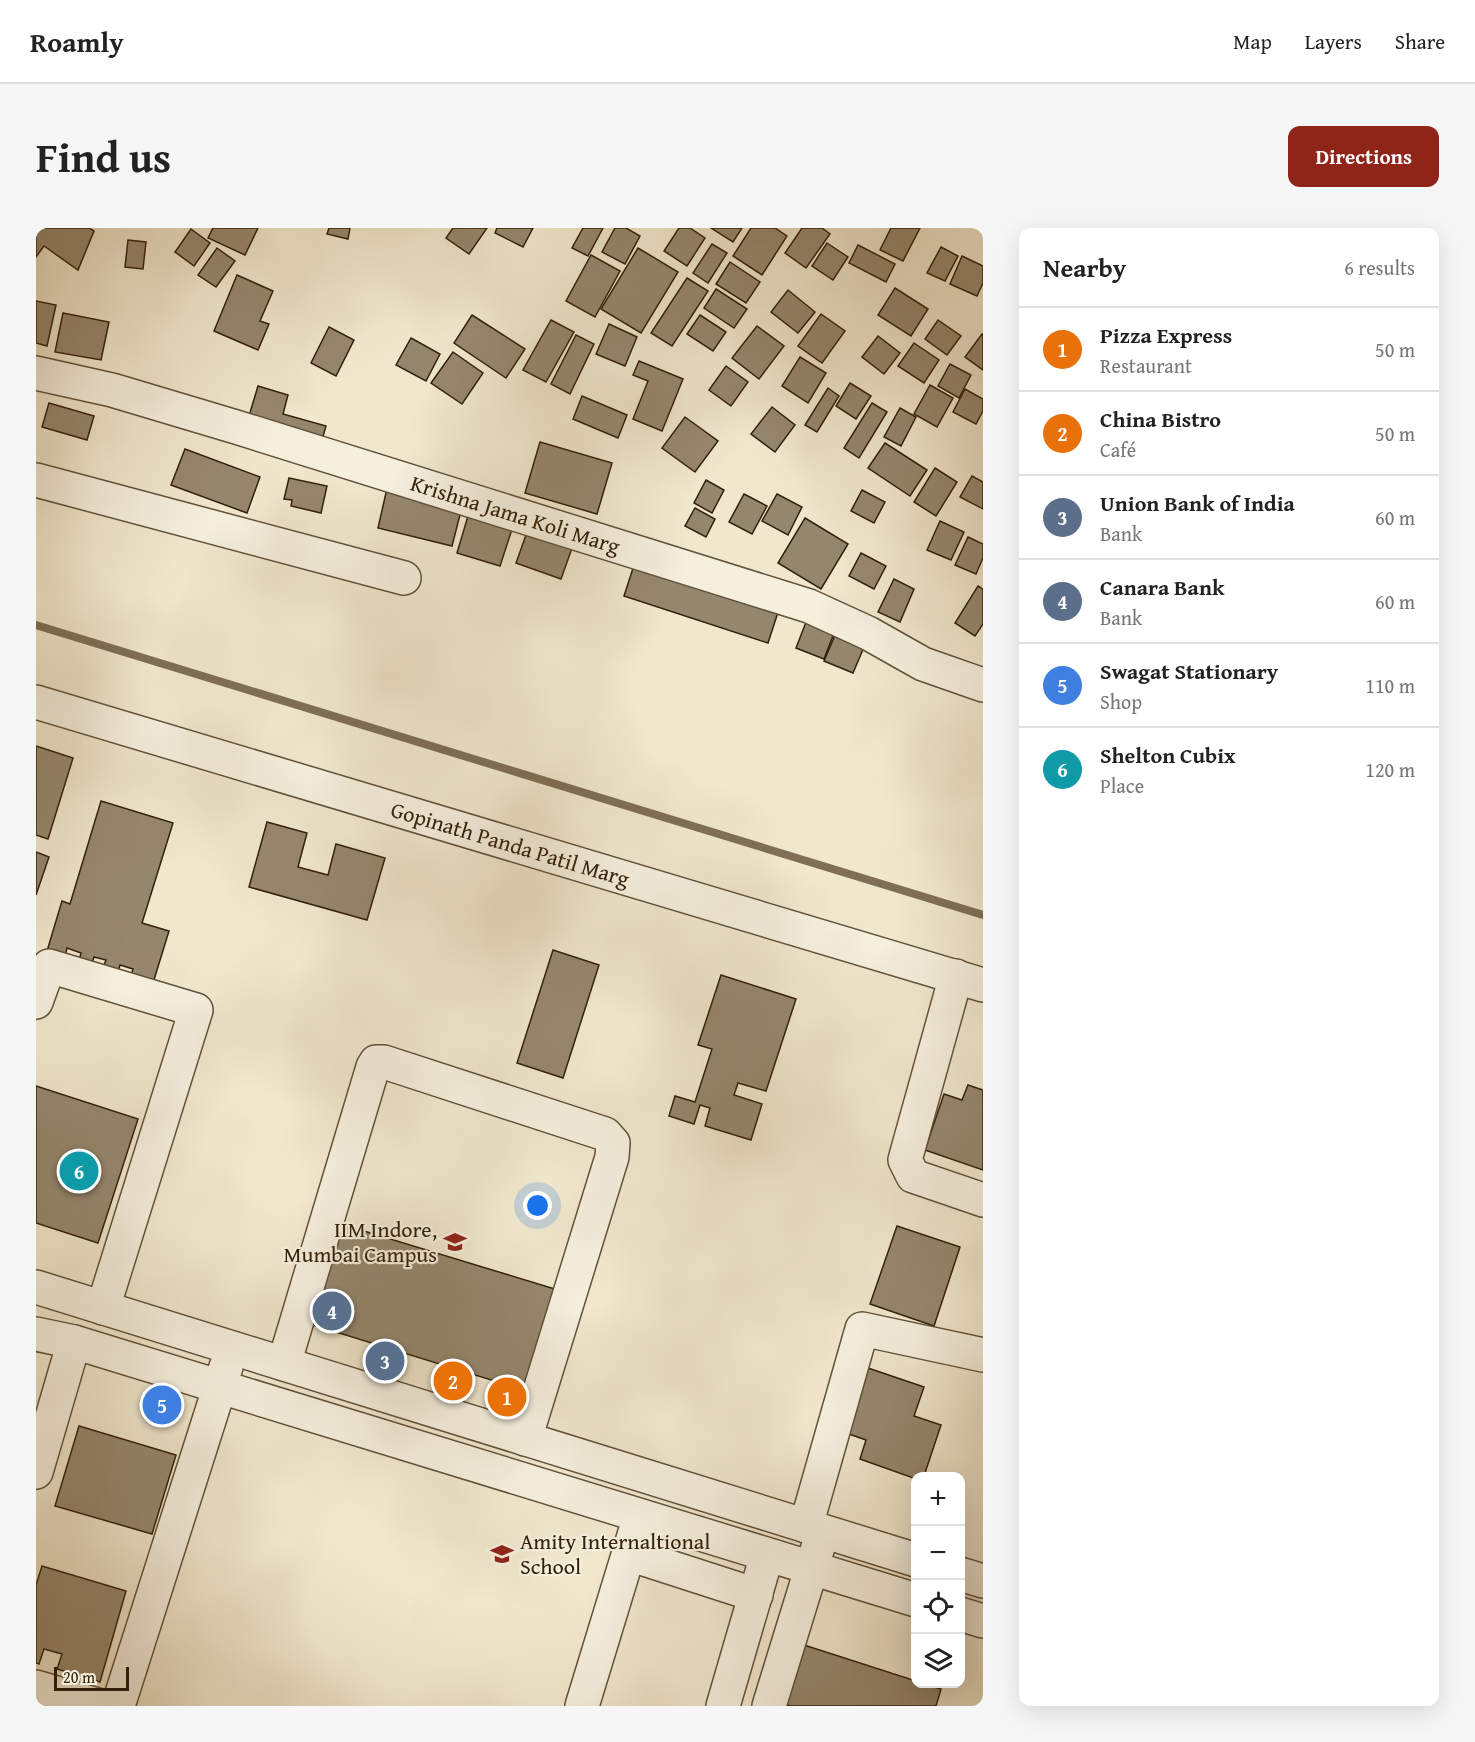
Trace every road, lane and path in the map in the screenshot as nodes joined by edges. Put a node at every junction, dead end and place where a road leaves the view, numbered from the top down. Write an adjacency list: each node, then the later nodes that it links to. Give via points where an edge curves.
1 (36, 372): 4 (street, Krishna Jama Koli Marg, via 236,427 809,606 923,664)
2 (36, 480): 3 (street)
3 (404, 578)
4 (983, 685)
5 (36, 702): 6 (street, Gopinath Panda Patil Marg)
6 (970, 981): 8 (street, via 905,1160 913,1176)
7 (36, 1002): 10 (street, via 49,966 196,1010)
8 (983, 1200)
9 (36, 1287): 10 (street)
10 (103, 1308): 13 (street)
11 (36, 1334): 12 (street)
12 (74, 1342): 16 (street); 18 (street)
13 (232, 1348): 15 (street); 16 (street)
14 (983, 1356): 20 (street, via 862,1329)
15 (284, 1364): 17 (street); 17 (street, via 373,1067 376,1062 384,1062 605,1134 613,1143 612,1157)
16 (220, 1387): 19 (street); 33 (street)
17 (525, 1439): 20 (street)
18 (36, 1472)
19 (640, 1516): 21 (street); 22 (street)
20 (814, 1528): 23 (street); 24 (street)
21 (629, 1554): 27 (street); 34 (street)
22 (767, 1555): 24 (street); 27 (street)
23 (911, 1559)
24 (811, 1568): 28 (street); 36 (street)
25 (965, 1576): 26 (street)
26 (983, 1581)
27 (756, 1595): 35 (street)
28 (911, 1599)
29 (965, 1616): 30 (street)
30 (983, 1621)
31 (36, 1687): 32 (street)
32 (101, 1706)
33 (118, 1706)
34 (582, 1706)
35 (723, 1706)
36 (769, 1706)

